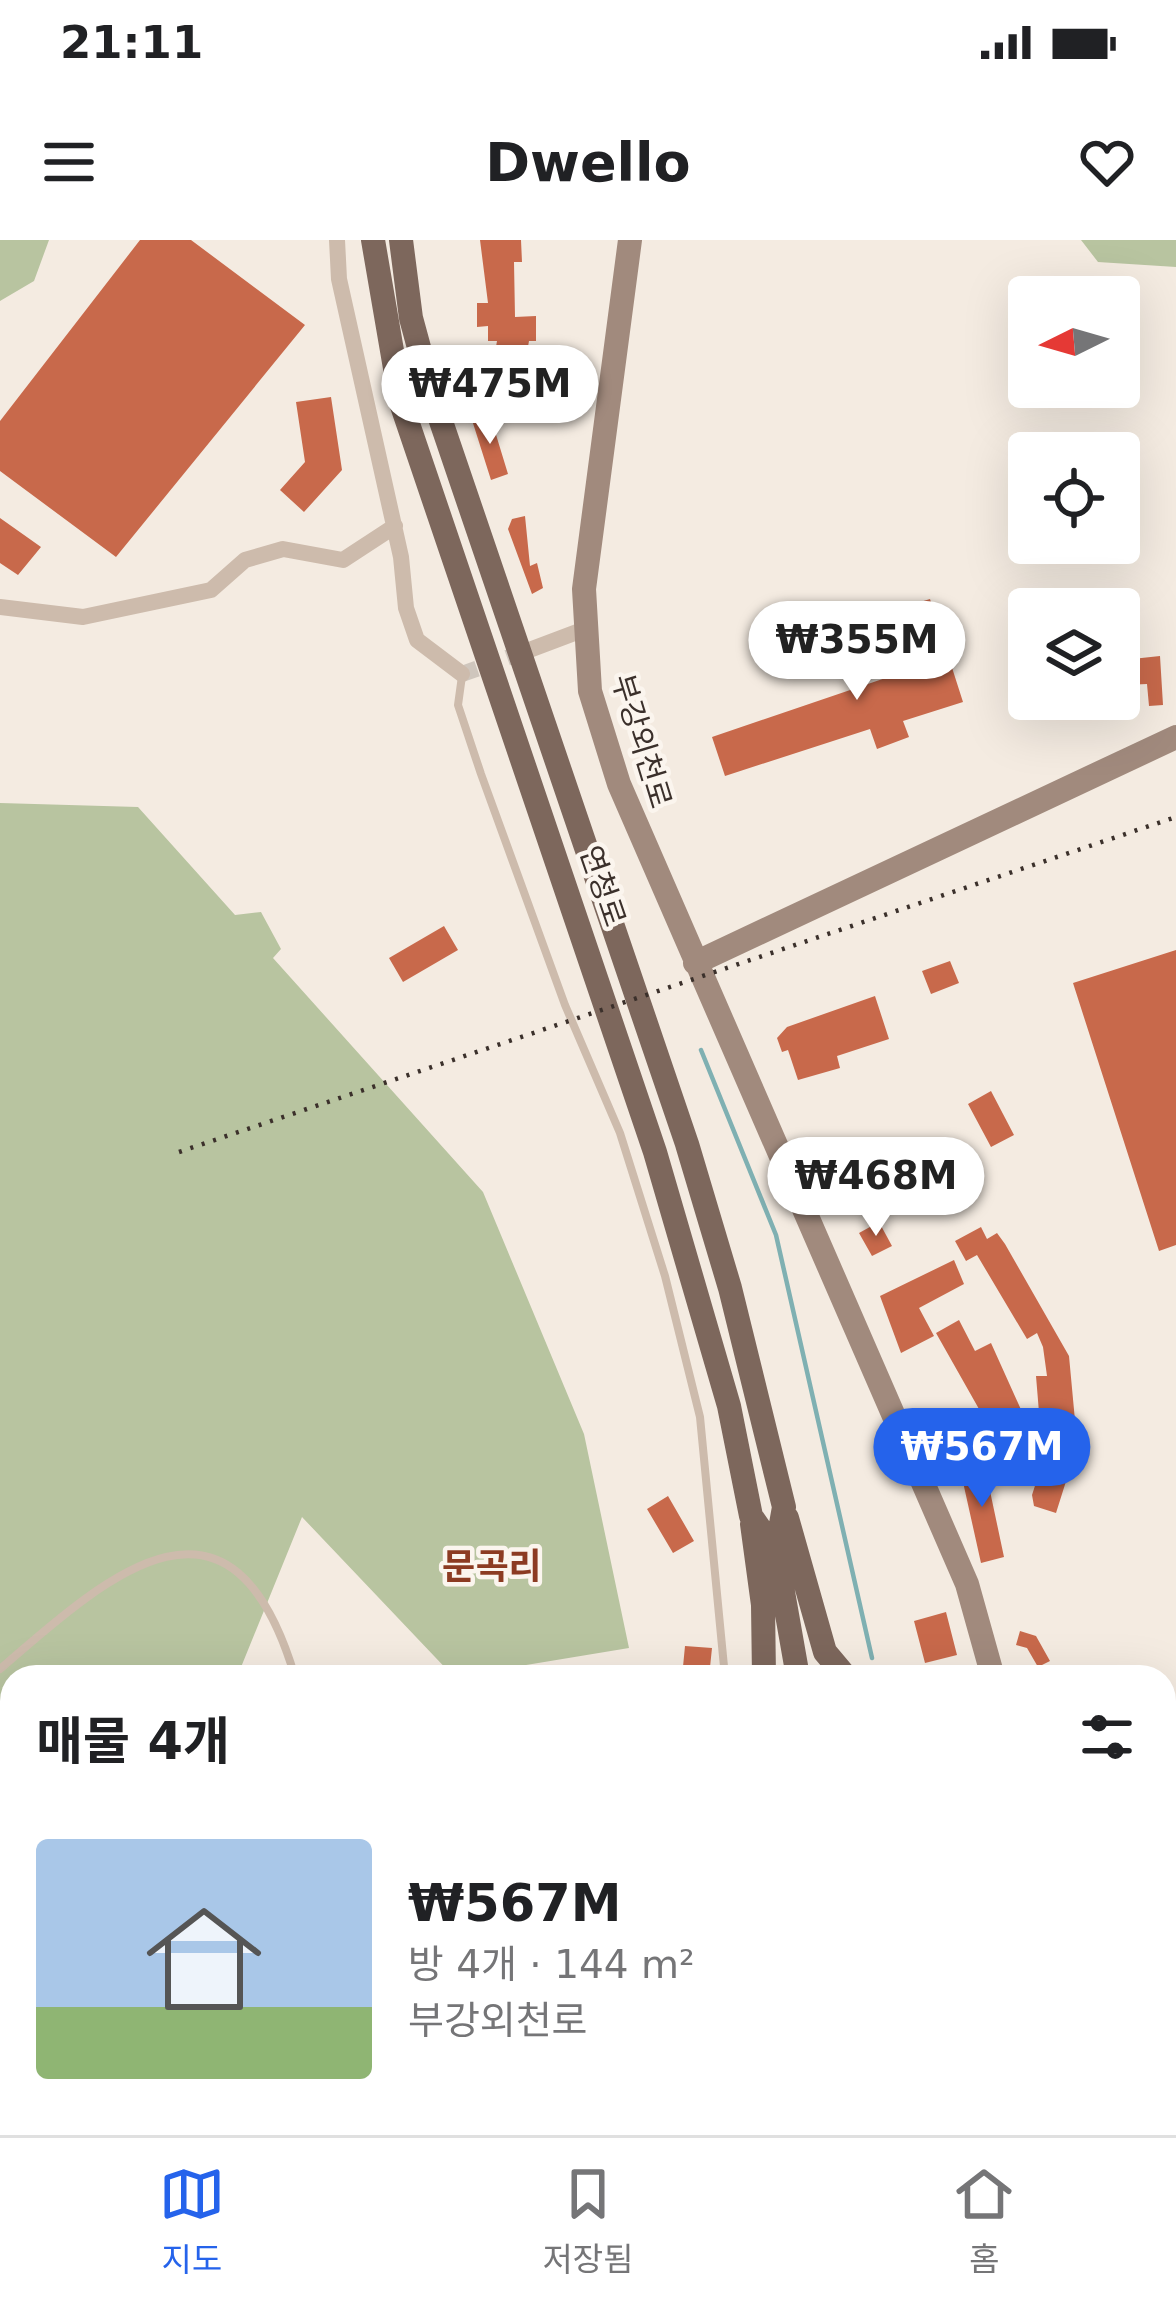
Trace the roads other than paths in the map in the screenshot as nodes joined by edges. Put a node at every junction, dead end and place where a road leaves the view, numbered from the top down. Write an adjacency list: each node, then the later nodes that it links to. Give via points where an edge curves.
1 (337, 240): 5 (street)
2 (373, 240): 13 (main road, 연청로, via 401,403 656,1152 729,1406)
3 (401, 240): 12 (main road, 연청로, via 431,392 687,1144)
4 (630, 240): 7 (main road, 부강외천로)
5 (394, 526): 6 (street, via 343,560 283,549 245,560 212,590 83,617); 9 (street, via 417,640)
6 (0, 607)
7 (585, 629): 8 (street); 11 (main road, 부강외천로, via 590,691 619,784)
8 (532, 649)
9 (462, 674): 17 (lane, via 458,705 565,1005 620,1133 670,1298 703,1436)
10 (1176, 737): 11 (main road)
11 (695, 963): 21 (main road, 부강외천로, via 967,1584)
12 (784, 1507): 14 (main road, 연청로); 20 (main road, via 819,1634)
13 (751, 1516): 14 (main road, 연청로); 18 (main road)
14 (776, 1552): 19 (main road, 연청로)
15 (6, 1665): 16 (lane, via 116,1575 196,1554 224,1562 261,1592)
16 (290, 1665)
17 (724, 1665)
18 (764, 1665)
19 (796, 1665)
20 (838, 1665)
21 (990, 1665)

